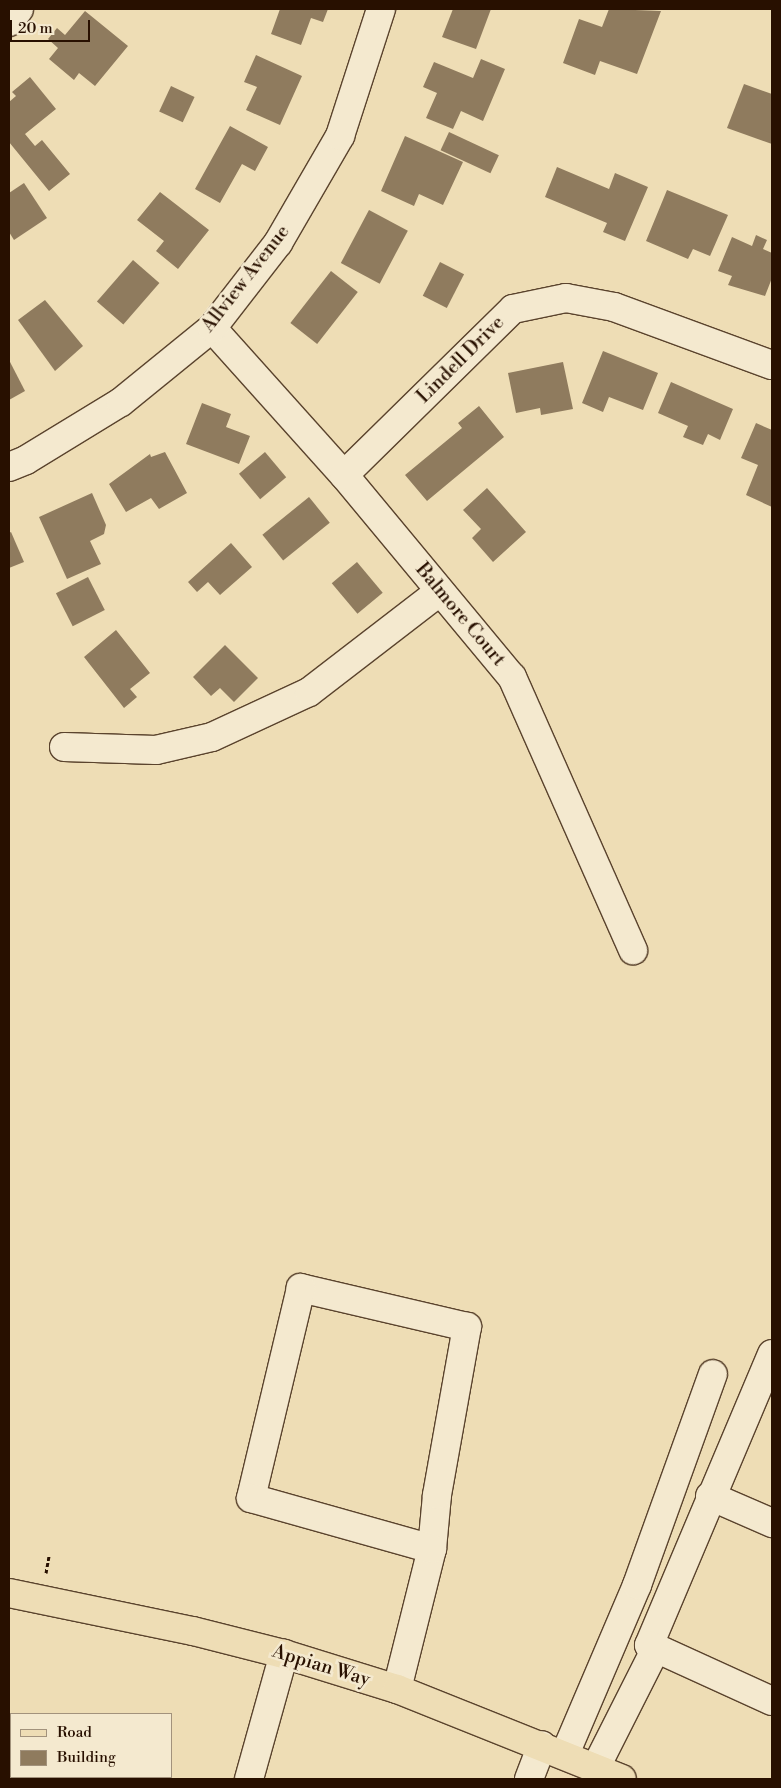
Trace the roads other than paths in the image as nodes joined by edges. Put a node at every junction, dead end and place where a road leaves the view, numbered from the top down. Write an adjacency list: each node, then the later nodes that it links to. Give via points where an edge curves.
1 (19, 9): 3 (street)
2 (382, 9): 4 (street, Allview Avenue, via 340,136 278,244)
3 (9, 22)
4 (212, 328): 6 (street, Allview Avenue, via 121,402); 7 (street, Balmore Court)
5 (772, 365): 7 (street, Lindell Drive, via 614,307 566,298 513,309)
6 (9, 467)
7 (344, 476): 8 (street, Balmore Court)
8 (440, 591): 9 (street, via 309,692 212,737 156,750); 10 (street, Balmore Court, via 512,677)
9 (64, 747)
10 (633, 950)
11 (772, 1354): 14 (street)
12 (713, 1374): 13 (street)
13 (696, 1422): 14 (street, via 722,1432); 23 (street, via 637,1585)
14 (738, 1429): 15 (street)
15 (710, 1496): 16 (street); 19 (street, via 649,1645)
16 (772, 1524)
17 (432, 1549): 17 (street, via 437,1495 466,1327 301,1288 251,1498); 21 (street)
18 (9, 1593): 20 (main road, Appian Way, via 174,1627)
19 (656, 1648): 22 (street); 24 (street)
20 (284, 1654): 21 (main road, Appian Way); 25 (street)
21 (397, 1689): 23 (main road, Appian Way)
22 (772, 1700)
23 (554, 1749): 24 (main road, Appian Way); 26 (street)
24 (596, 1767): 27 (main road, Appian Way)
25 (249, 1779)
26 (530, 1779)
27 (622, 1779)

